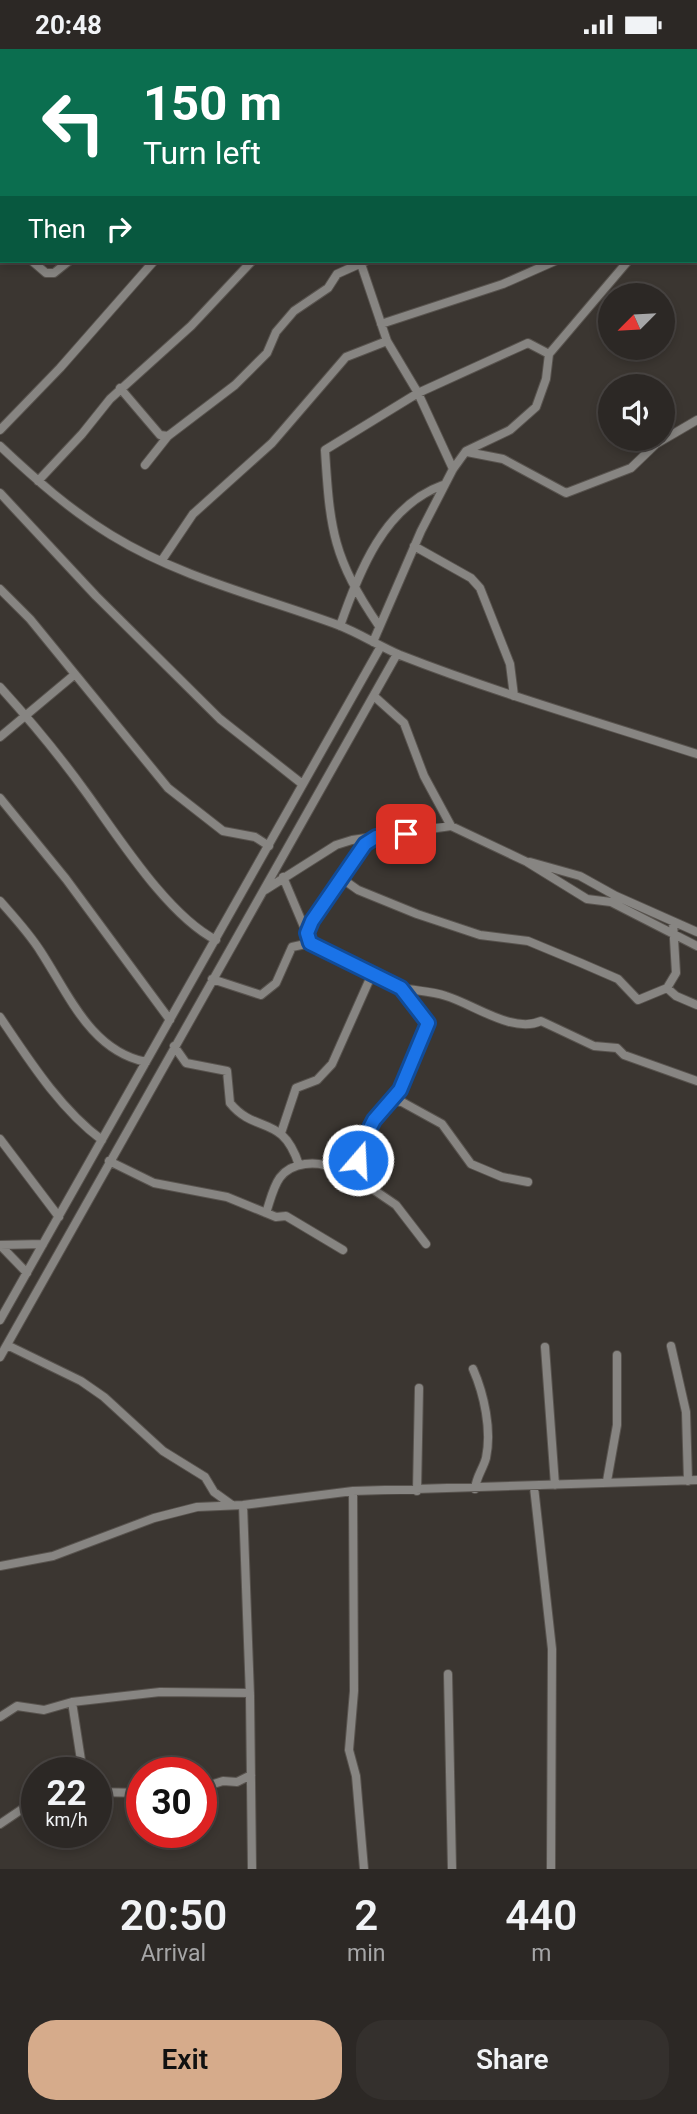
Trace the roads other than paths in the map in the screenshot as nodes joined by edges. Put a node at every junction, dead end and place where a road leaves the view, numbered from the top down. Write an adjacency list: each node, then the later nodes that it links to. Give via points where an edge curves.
1 (34, 263): 2 (street, via 46,273)
2 (67, 263)
3 (152, 263): 15 (street)
4 (250, 263): 12 (street, via 191,326)
5 (358, 263): 16 (street, via 337,274 328,288 294,311 267,352 235,385)
6 (363, 263): 9 (street)
7 (550, 263): 9 (street, via 503,284)
8 (626, 263): 11 (street)
9 (381, 324): 10 (street)
10 (387, 341): 13 (street); 25 (street, via 346,357 272,443 193,514)
11 (549, 354): 13 (street, via 533,344 523,344); 18 (street, via 536,407 510,431)
12 (120, 388): 16 (street, via 160,435); 21 (street)
13 (418, 393): 20 (street); 26 (street, via 325,450 335,546)
14 (697, 420): 18 (street, via 656,444 631,468 566,493 512,463)
15 (0, 430)
16 (168, 436): 19 (street)
17 (0, 446): 21 (street)
18 (466, 451): 20 (street)
19 (145, 465)
20 (453, 469): 22 (street)
21 (37, 481): 25 (street, via 113,537)
22 (443, 485): 24 (street); 26 (street, via 415,500 394,521 373,546)
23 (0, 493): 39 (street, via 220,719)
24 (414, 546): 28 (street); 34 (street, via 471,578 480,588 510,664)
25 (162, 560): 29 (street)
26 (354, 588): 28 (street); 29 (street)
27 (0, 589): 32 (street)
28 (379, 625): 30 (street)
29 (340, 626): 30 (street)
30 (377, 644): 31 (street); 39 (street)
31 (397, 654): 34 (street); 35 (street)
32 (74, 675): 36 (street); 43 (street, via 167,787 223,831 255,837)
33 (0, 687): 36 (street)
34 (514, 696): 38 (street)
35 (374, 697): 41 (street, via 404,723 424,776); 47 (street)
36 (25, 715): 37 (street); 53 (street, via 111,831 182,916)
37 (0, 737)
38 (697, 754)
39 (301, 783): 43 (street)
40 (0, 798): 62 (street)
41 (451, 826): 42 (street); 44 (street)
42 (376, 837): 45 (street, via 335,845); 46 (street, via 365,844)
43 (269, 846): 53 (street)
44 (527, 862): 49 (street, via 580,876); 52 (street, via 587,899 611,902)
45 (284, 877): 47 (street); 51 (street)
46 (341, 878): 51 (street); 59 (street, via 359,890 480,935 528,941 618,979 638,1000)
47 (262, 892): 57 (street)
48 (0, 901): 64 (street, via 34,941 87,1023 117,1052)
49 (673, 922): 50 (street); 52 (street)
50 (697, 932)
51 (307, 933): 54 (street)
52 (676, 936): 55 (street); 59 (street, via 676,973)
53 (216, 940): 62 (street)
54 (310, 943): 56 (street); 57 (street, via 292,947 276,983 261,995)
55 (697, 946)
56 (372, 974): 58 (street); 67 (street, via 332,1063 317,1080 296,1088)
57 (212, 979): 63 (street)
58 (401, 988): 65 (street, via 443,995 508,1021 530,1026 541,1021 594,1046 617,1048 624,1055); 66 (street, via 428,1027)
59 (667, 988): 60 (street)
60 (697, 1005)
61 (0, 1017): 69 (street, via 52,1090)
62 (170, 1020): 64 (street)
63 (174, 1046): 67 (street, via 186,1063 227,1071 227,1093 234,1108); 70 (street)
64 (146, 1062): 69 (street)
65 (697, 1081)
66 (391, 1101): 72 (street, via 374,1120); 73 (street, via 402,1102 442,1124 471,1164)
67 (281, 1133): 71 (street, via 290,1141)
68 (0, 1139): 75 (street)
69 (102, 1140): 75 (street)
70 (109, 1161): 74 (street, via 154,1183 227,1197); 82 (street)
71 (299, 1165): 72 (street, via 320,1163); 74 (street, via 288,1167 278,1177)
72 (349, 1173): 77 (street, via 396,1205)
73 (528, 1182)
74 (266, 1213): 79 (street, via 286,1216)
75 (59, 1217): 76 (street)
76 (43, 1244): 78 (street); 80 (street)
77 (426, 1244)
78 (0, 1245): 80 (street)
79 (343, 1250)
80 (27, 1273): 81 (street)
81 (0, 1319)
82 (7, 1345): 86 (street); 97 (street, via 104,1397 163,1451 205,1477 214,1492)
83 (671, 1346): 90 (street, via 685,1412)
84 (545, 1347): 91 (street)
85 (617, 1355): 89 (street, via 617,1425)
86 (0, 1357)
87 (473, 1370): 93 (street, via 485,1398 486,1458)
88 (419, 1388): 95 (street)
89 (607, 1481): 90 (street); 91 (street)
90 (692, 1481)
91 (555, 1485): 92 (street)
92 (534, 1487): 93 (street); 111 (street, via 552,1649)
93 (475, 1489): 95 (street)
94 (353, 1491): 95 (street); 96 (street); 109 (street, via 354,1691 349,1750 356,1776)
95 (417, 1491)
96 (243, 1505): 97 (street); 100 (street)
97 (232, 1506): 98 (street, via 197,1507 154,1518 52,1556)
98 (0, 1566)
99 (448, 1674): 110 (street)
100 (250, 1693): 101 (street, via 160,1692); 104 (street)
101 (72, 1702): 102 (street, via 44,1710 17,1706); 103 (street)
102 (0, 1717)
103 (81, 1757)
104 (251, 1776): 105 (street); 108 (street)
105 (217, 1782)
106 (21, 1810): 107 (street)
107 (0, 1824)
108 (251, 1869)
109 (364, 1869)
110 (452, 1869)
111 (551, 1869)

